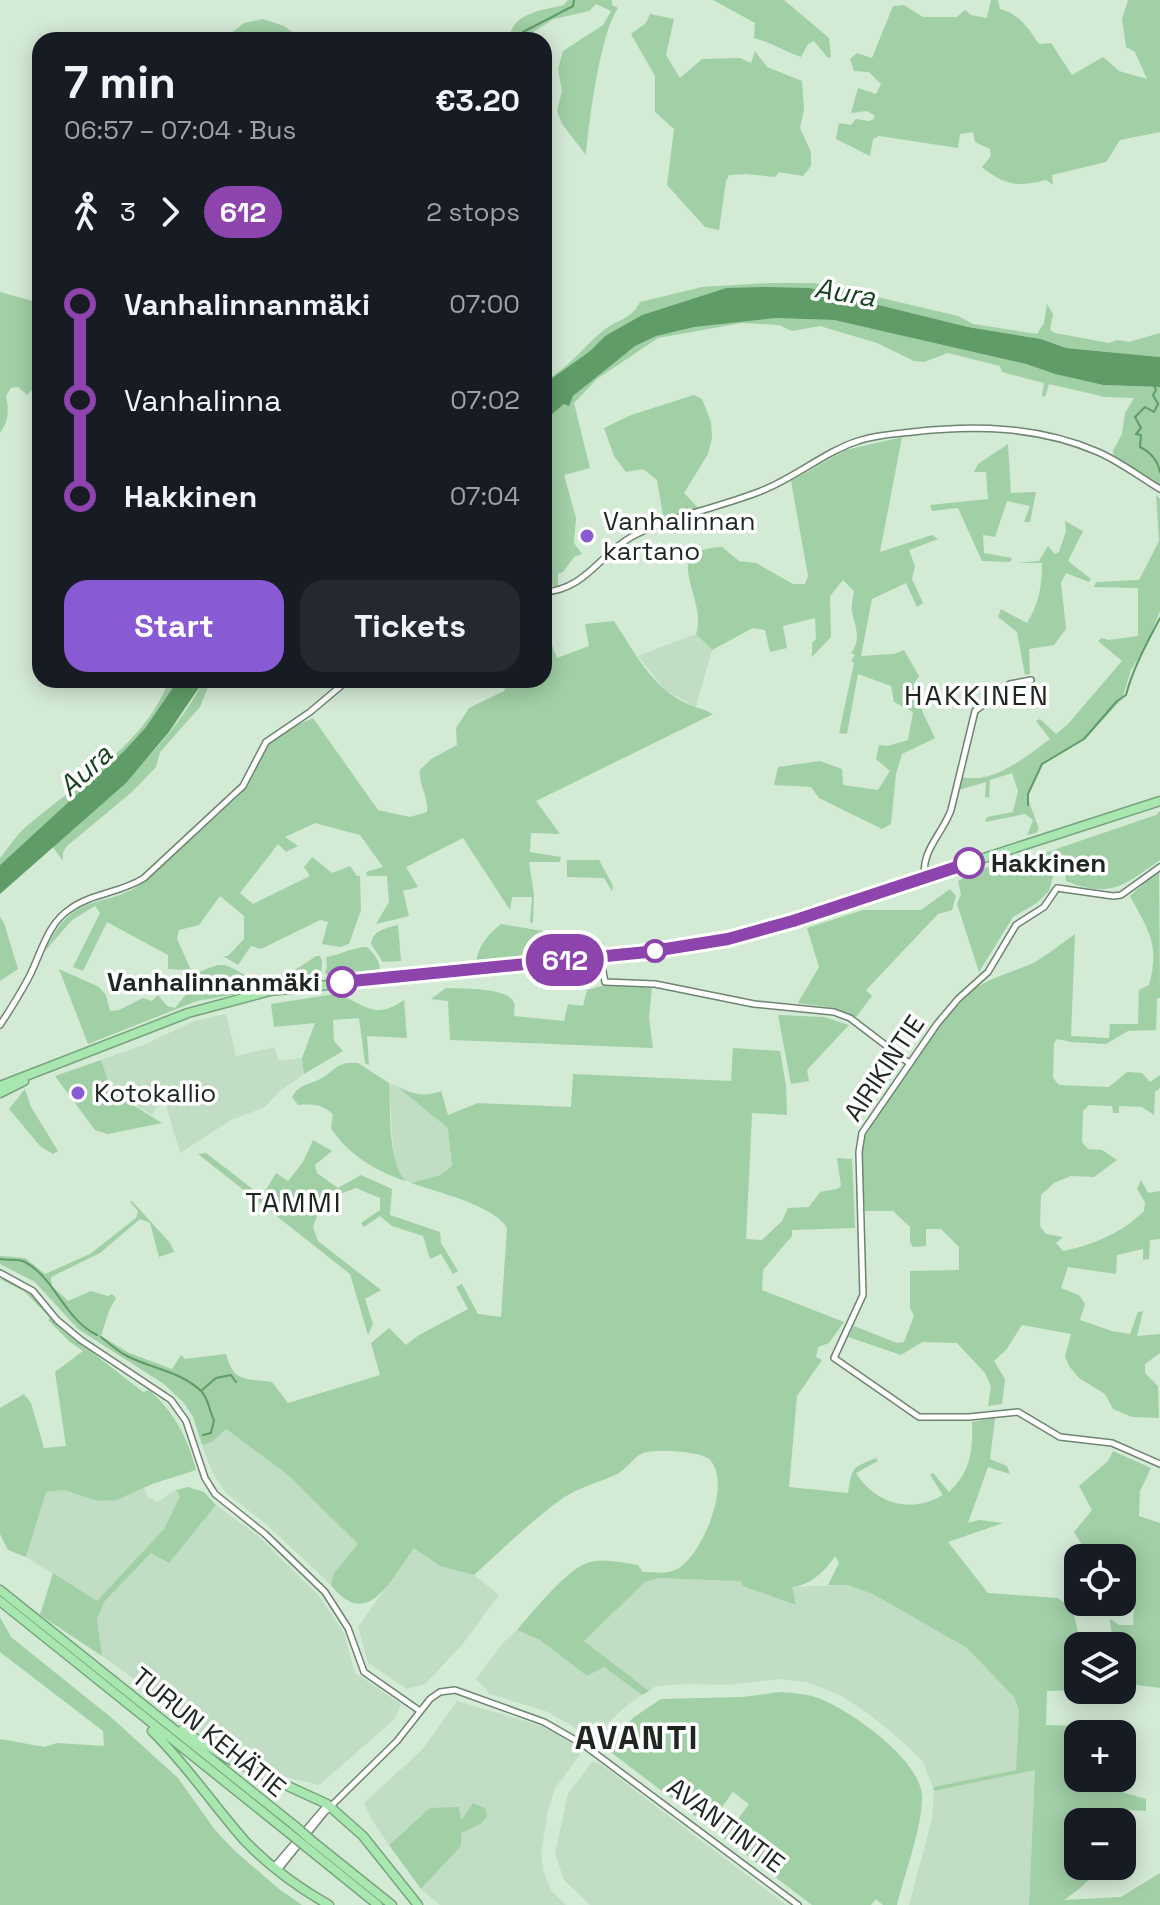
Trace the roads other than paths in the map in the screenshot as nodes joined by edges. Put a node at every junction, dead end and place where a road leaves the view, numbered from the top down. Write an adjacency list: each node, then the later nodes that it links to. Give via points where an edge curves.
1 (1160, 489): 2 (street, via 1095,450 1024,432 970,427 889,435 859,440 757,493 635,535 582,580)
2 (552, 589)
3 (1031, 680): 7 (street, via 1010,684 975,711 951,810 925,858)
4 (338, 688): 9 (street, via 266,742 243,786 144,878 60,916)
5 (1160, 801): 7 (highway)
6 (1160, 867): 11 (street, AIRIKINTIE, via 1121,895 1057,888 1044,907 1016,925 988,972 958,999)
7 (925, 878): 8 (highway, via 743,936)
8 (600, 956): 10 (highway, via 270,991 196,1010); 11 (street, via 605,982 655,984 850,1018)
9 (0, 1025)
10 (62, 1062): 12 (highway); 13 (highway)
11 (909, 1063): 15 (street, AIRIKINTIE, via 860,1142 863,1295 834,1358 914,1415 1018,1412 1060,1437 1112,1443)
12 (0, 1086)
13 (0, 1093)
14 (0, 1273): 20 (street, via 28,1287 81,1340 171,1400 186,1421 215,1494 325,1592 348,1628 364,1672)
15 (1160, 1464)
16 (0, 1590): 19 (highway, TURUN KEHÄTIE)
17 (0, 1601): 18 (highway, TURUN KEHÄTIE)
18 (108, 1689): 22 (highway, TURUN KEHÄTIE); 24 (highway, via 167,1745 244,1839)
19 (149, 1709): 21 (highway, via 229,1759); 22 (highway, TURUN KEHÄTIE)
20 (420, 1711): 21 (street, via 397,1741); 29 (street, AVANTINTIE, via 434,1696 455,1690 544,1722 625,1774)
21 (329, 1806): 24 (street); 28 (highway, via 363,1836)
22 (292, 1830): 23 (highway, TURUN KEHÄTIE, bridge)
23 (308, 1843): 26 (highway, TURUN KEHÄTIE); 27 (highway, TURUN KEHÄTIE)
24 (276, 1869): 25 (highway)
25 (329, 1905)
26 (378, 1905)
27 (392, 1905)
28 (418, 1905)
29 (798, 1905)

